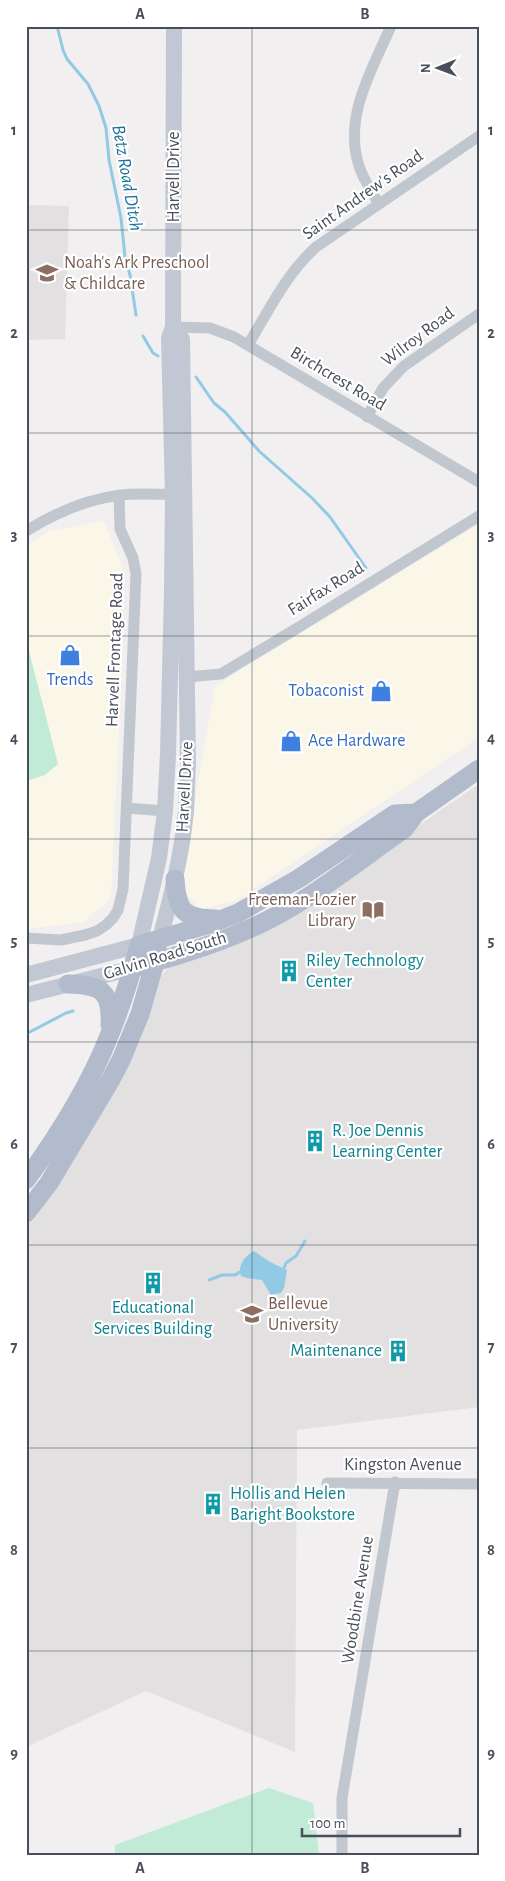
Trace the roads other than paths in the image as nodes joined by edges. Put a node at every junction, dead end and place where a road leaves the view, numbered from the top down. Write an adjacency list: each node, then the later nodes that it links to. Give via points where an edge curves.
1 (174, 26): 6 (main road, Harvell Drive)
2 (391, 26): 4 (street, via 364,89 354,132 359,167)
3 (479, 136): 4 (street, Saint Andrew's Road)
4 (379, 204): 7 (street, Saint Andrew's Road, via 301,261)
5 (479, 314): 8 (street, Wilroy Road, via 404,366 383,388)
6 (174, 327): 7 (street, Birchcrest Road, via 210,328); 10 (main road, Harvell Drive, via 169,338)
7 (248, 345): 8 (street, Birchcrest Road)
8 (367, 417): 9 (street, Birchcrest Road)
9 (479, 482)
10 (179, 494): 11 (street); 14 (main road, Harvell Drive); 17 (main road, Harvell Drive, via 172,591)
11 (120, 496): 13 (street, via 67,509); 16 (street, Harvell Frontage Road, via 120,528 136,574)
12 (479, 516): 14 (street, Fairfax Road, via 221,674)
13 (26, 531)
14 (187, 676): 19 (main road, Harvell Drive, via 186,810)
15 (479, 769): 18 (main road, Galvin Road South)
16 (127, 808): 17 (street); 21 (street, Harvell Frontage Road, via 123,890 113,918 97,931 73,939)
17 (165, 811): 23 (main road, Harvell Drive, via 159,858)
18 (416, 813): 20 (main road, Galvin Road South, via 396,814 268,897); 24 (main road, Galvin Road South, via 404,829 276,916 209,945)
19 (175, 879): 20 (main road, via 178,903 188,915); 22 (main road, Harvell Drive)
20 (224, 919): 22 (main road, Galvin Road South)
21 (26, 938)
22 (160, 939): 23 (main road, Galvin Road South); 24 (main road, Harvell Drive)
23 (139, 945): 25 (main road, Harvell Drive); 26 (main road, Galvin Road South)
24 (155, 962): 25 (main road, Galvin Road South); 31 (main road, Harvell Drive, via 140,1014 110,1082)
25 (133, 968): 27 (main road, Galvin Road South); 29 (main road, Harvell Drive)
26 (26, 975)
27 (68, 984): 28 (main road, Galvin Road South); 29 (main road, via 95,986 105,995 111,1012)
28 (26, 995)
29 (110, 1035): 30 (main road, Harvell Drive, via 78,1099)
30 (26, 1180)
31 (26, 1213)
32 (395, 1482): 33 (street, Kingston Avenue); 34 (street, Kingston Avenue); 35 (street, Woodbine Avenue, via 342,1798)
33 (327, 1483)
34 (479, 1484)
35 (342, 1855)

